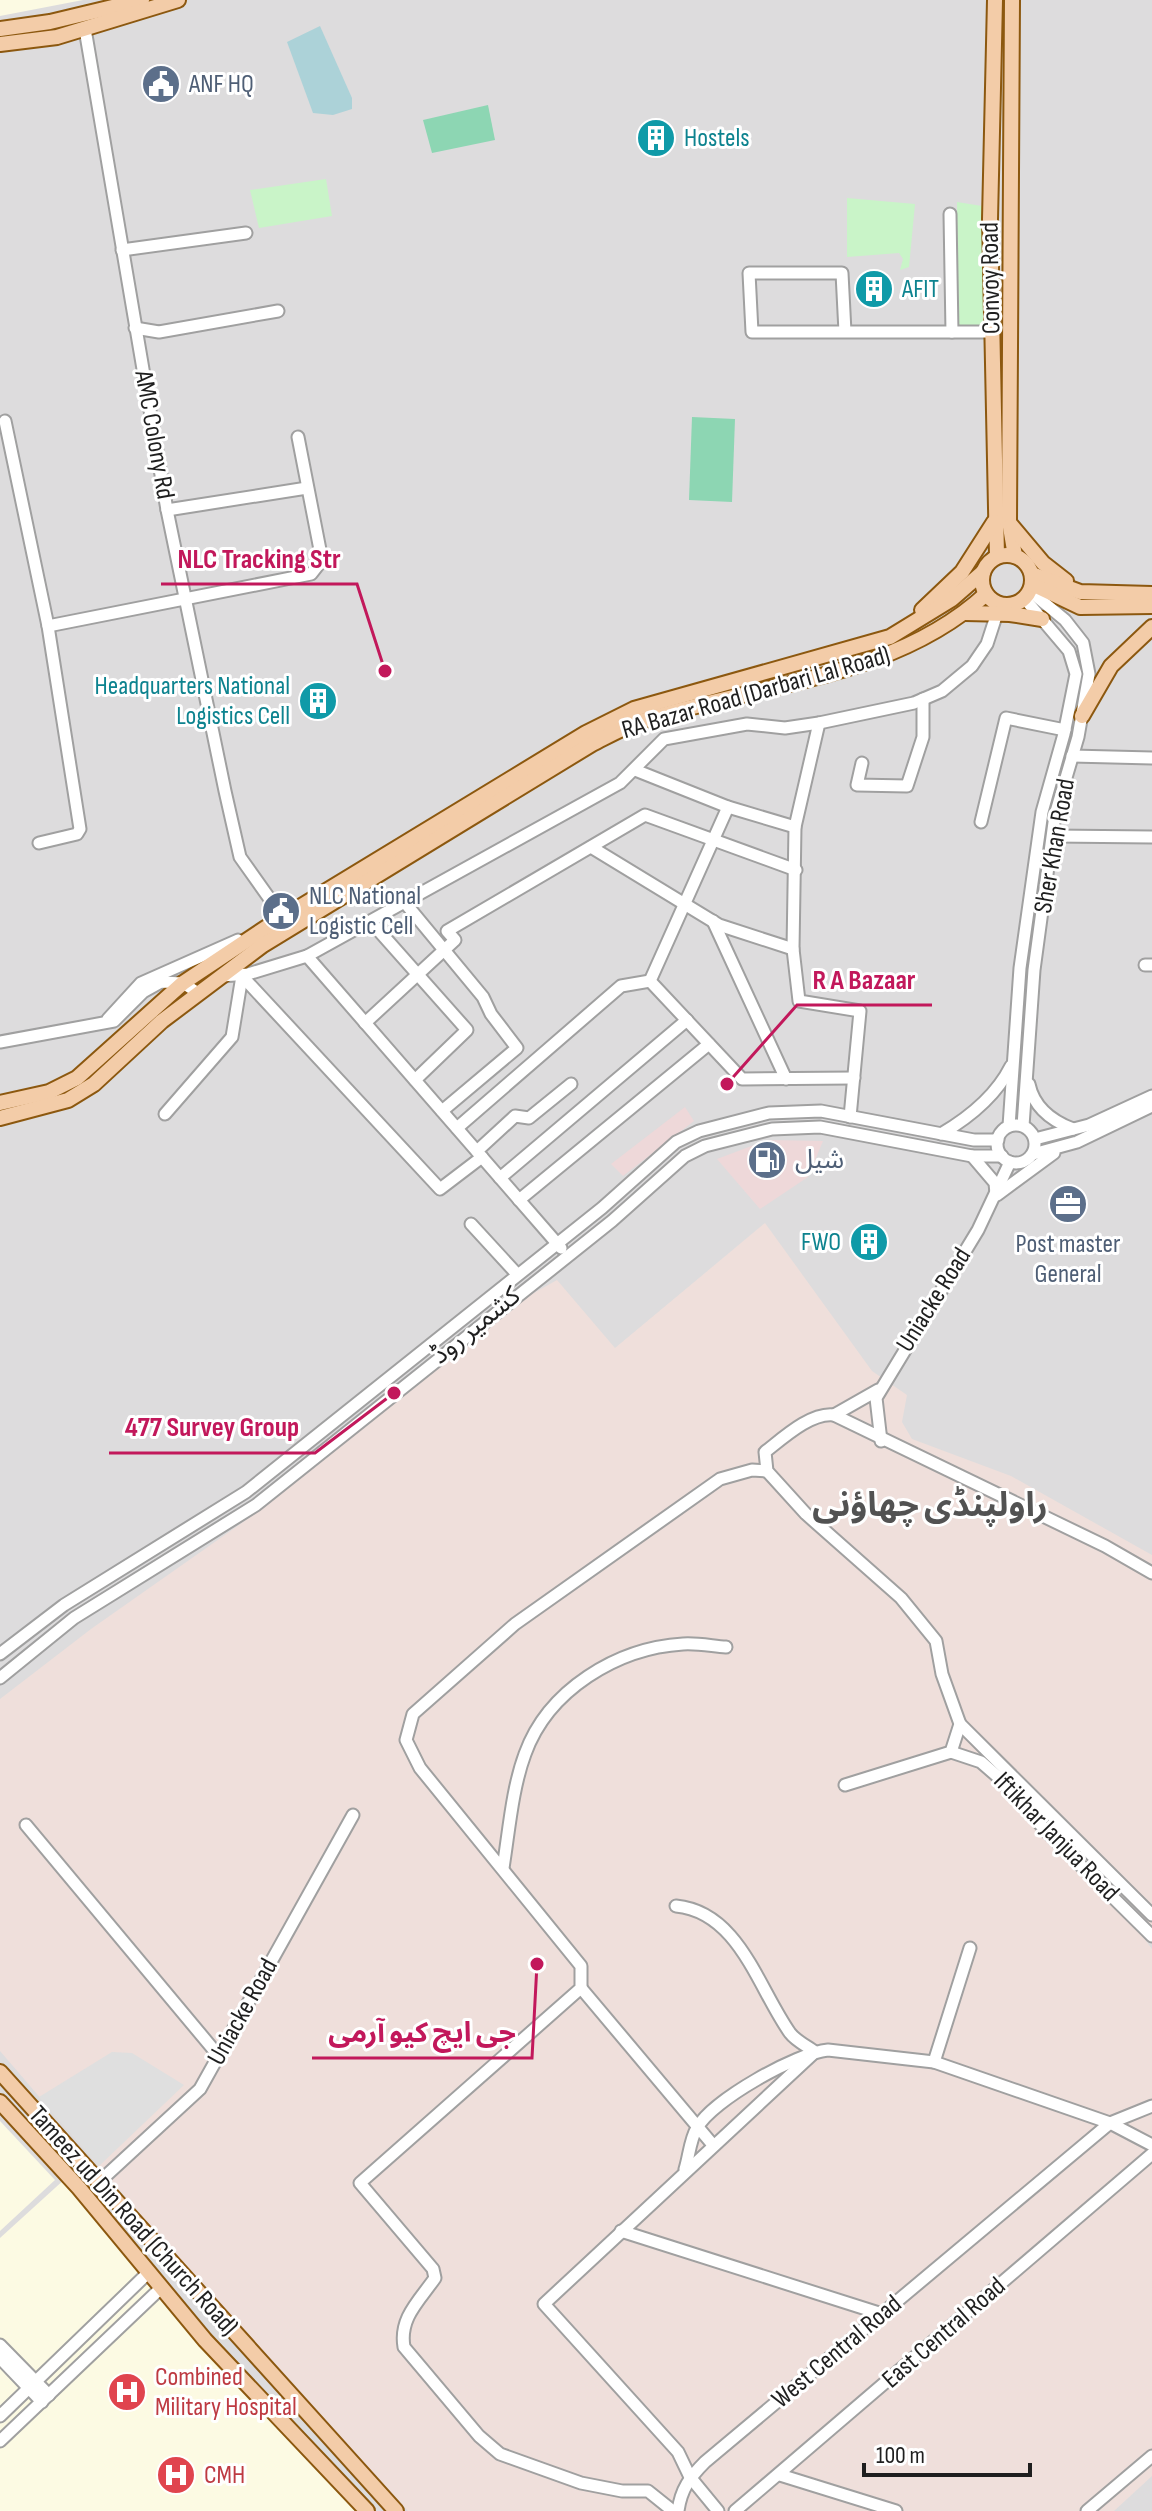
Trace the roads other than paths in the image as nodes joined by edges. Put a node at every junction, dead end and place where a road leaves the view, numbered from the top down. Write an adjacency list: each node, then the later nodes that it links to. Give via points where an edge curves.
1 (142, 0): 5 (main road)
2 (178, 0): 6 (main road)
3 (995, 0): 15 (main road, Convoy Road)
4 (1012, 0): 20 (main road, Convoy Road)
5 (0, 29)
6 (85, 29): 7 (main road); 10 (street, AMC Colony Rd)
7 (0, 44)
8 (950, 214): 14 (street)
9 (246, 233): 10 (street)
10 (122, 250): 12 (street, AMC Colony Rd)
11 (278, 311): 12 (street, via 159,332)
12 (135, 328): 19 (street, AMC Colony Rd)
13 (845, 332): 13 (street, via 752,332 749,273 842,273); 14 (street)
14 (952, 332): 15 (street)
15 (991, 332): 20 (main road, Convoy Road)
16 (5, 421): 33 (street)
17 (298, 437): 18 (street)
18 (307, 488): 19 (street); 28 (street, via 322,560 318,568 311,574)
19 (167, 510): 28 (street, AMC Colony Rd)
20 (1001, 522): 21 (main road, Convoy Road); 22 (main road, Convoy Road); 25 (main road); 34 (main road, via 962,572)
21 (997, 556): 22 (main road); 23 (main road)
22 (1015, 556): 24 (main road, via 1026,563)
23 (983, 572): 26 (main road); 34 (main road, RA Bazar Road (Darbari Lal Road), via 952,599)
24 (1030, 587): 25 (main road); 29 (main road, via 1080,607); 30 (main road, via 1013,604); 32 (street, Sher Khan Road); 37 (street, Sher Khan Road, via 1083,643 1089,674)
25 (1080, 592): 27 (main road)
26 (986, 594): 30 (main road); 31 (main road, RA Bazar Road (Darbari Lal Road))
27 (1152, 594)
28 (185, 599): 33 (street); 55 (street, AMC Colony Rd, via 240,857)
29 (1152, 606)
30 (998, 609): 31 (main road); 32 (main road); 36 (street, via 987,644 972,666)
31 (965, 613): 63 (main road, RA Bazar Road (Darbari Lal Road), via 894,654 627,727 592,744)
32 (1042, 619): 39 (street, Sher Khan Road, via 1069,651 1076,674)
33 (48, 626): 50 (street, via 80,829)
34 (904, 627): 55 (main road, RA Bazar Road (Darbari Lal Road), via 890,637 634,709 482,794)
35 (1152, 627): 37 (main road, via 1111,666)
36 (923, 699): 38 (street); 42 (street, via 923,737 907,786 857,785)
37 (1082, 716): 40 (street, Sher Khan Road)
38 (819, 723): 43 (street, via 785,728 747,724 664,739); 46 (street)
39 (1065, 730): 45 (street, via 1006,718); 73 (street, Sher Khan Road, via 1042,812 1020,968)
40 (1072, 756): 41 (street); 47 (street, Sher Khan Road)
41 (1152, 758)
42 (862, 763)
43 (635, 770): 44 (street); 54 (street)
44 (728, 807): 46 (street); 49 (street)
45 (981, 822)
46 (795, 827): 52 (street)
47 (1053, 836): 48 (street); 74 (street, Sher Khan Road, via 1034,970)
48 (1152, 837)
49 (713, 840): 51 (street, via 645,815); 52 (street); 53 (street)
50 (39, 843)
51 (591, 847): 53 (street); 60 (street, via 447,931 455,940)
52 (796, 870): 59 (street)
53 (685, 903): 56 (street); 65 (street)
54 (406, 904): 57 (street); 60 (street)
55 (284, 919): 58 (main road, RA Bazar Road (Darbari Lal Road))
56 (713, 921): 59 (street); 76 (street)
57 (372, 923): 61 (street); 62 (street)
58 (267, 927): 66 (main road, RA Bazar Road (Darbari Lal Road)); 69 (street, via 141,983)
59 (793, 949): 75 (street, via 799,1001 860,1011)
60 (443, 951): 62 (street); 82 (street, via 517,1048)
61 (307, 956): 64 (street); 70 (street)
62 (418, 974): 70 (street); 77 (street, via 467,1030)
63 (221, 976): 64 (street); 67 (main road, RA Bazar Road (Darbari Lal Road))
64 (242, 976): 83 (street, via 232,1037); 94 (street, via 440,1189)
65 (650, 981): 68 (street); 88 (street, via 621,986)
66 (183, 983): 67 (street); 69 (street, via 153,984 125,1013); 80 (main road, RA Bazar Road (Darbari Lal Road), via 77,1078 49,1092)
67 (198, 993): 85 (main road, RA Bazar Road (Darbari Lal Road), via 94,1084 68,1100)
68 (687, 1020): 72 (street); 98 (street)
69 (106, 1023): 71 (street)
70 (365, 1023): 77 (street)
71 (0, 1042)
72 (709, 1044): 76 (street, via 742,1079); 100 (street)
73 (1014, 1060): 86 (street, Sher Khan Road); 90 (street, via 996,1091)
74 (1027, 1076): 87 (street, Sher Khan Road); 89 (street, via 1031,1096 1043,1111)
75 (854, 1078): 76 (street); 84 (street)
76 (786, 1079)
77 (415, 1080): 82 (street)
78 (571, 1084): 94 (street, via 529,1118 515,1116)
79 (1152, 1096): 89 (street)
80 (0, 1103)
81 (1152, 1106): 93 (street)
82 (442, 1111): 88 (street)
83 (165, 1114)
84 (850, 1117): 90 (street, کشمیر روڈ); 102 (street, کشمیر روڈ, via 821,1111 769,1113 699,1131 676,1142)
85 (0, 1118)
86 (1009, 1126): 87 (street); 92 (street)
87 (1023, 1126): 91 (street)
88 (457, 1128): 94 (street)
89 (1075, 1129): 91 (street)
90 (941, 1134): 92 (street, کشمیر روڈ)
91 (1035, 1139): 95 (street)
92 (998, 1140): 97 (street)
93 (1060, 1149): 95 (street); 99 (street)
94 (480, 1154): 98 (street)
95 (1033, 1154): 97 (street, via 1023,1162)
96 (972, 1156): 97 (street, کشمیر روڈ); 99 (street, via 995,1183); 103 (street, کشمیر روڈ, via 820,1127 772,1129 685,1156)
97 (1006, 1159): 99 (street, Uniacke Road)
98 (500, 1178): 100 (street)
99 (996, 1195): 110 (street, Uniacke Road)
100 (519, 1200): 102 (street)
101 (471, 1224): 104 (street)
102 (557, 1243): 103 (street); 104 (street, کشمیر روڈ)
103 (567, 1255): 105 (street, کشمیر روڈ)
104 (519, 1271): 105 (street); 106 (street, کشمیر روڈ)
105 (532, 1281): 107 (street, کشمیر روڈ)
106 (428, 1345): 107 (street); 108 (street, کشمیر روڈ)
107 (438, 1357): 109 (street, کشمیر روڈ)
108 (400, 1367): 109 (street); 114 (street, کشمیر روڈ, via 246,1492)
109 (410, 1380): 115 (street, کشمیر روڈ, via 256,1505)
110 (881, 1388): 111 (street); 112 (street, Uniacke Road, via 876,1398)
111 (834, 1415): 112 (street); 113 (street, via 824,1414 765,1452)
112 (881, 1441): 116 (street, via 997,1493)
113 (767, 1471): 124 (street, via 817,1524 901,1598 936,1641); 129 (street, via 720,1479 515,1624 413,1714 406,1740 420,1768)
114 (206, 1516): 115 (street); 117 (street, کشمیر روڈ)
115 (214, 1530): 118 (street, کشمیر روڈ)
116 (1152, 1573)
117 (107, 1578): 118 (street); 119 (street, کشمیر روڈ)
118 (115, 1592): 122 (street, کشمیر روڈ)
119 (18, 1639): 121 (street, کشمیر روڈ); 122 (street)
120 (726, 1647): 129 (street, via 683,1644 618,1659 550,1708 525,1753)
121 (0, 1654)
122 (29, 1655): 123 (street, کشمیر روڈ)
123 (0, 1678)
124 (960, 1724): 125 (street); 131 (street, Iftikhar Janjua Road)
125 (951, 1752): 126 (street); 132 (street, Iftikhar Janjua Road, via 981,1762 997,1776)
126 (845, 1785)
127 (353, 1815): 137 (street, Uniacke Road)
128 (26, 1825): 137 (street)
129 (503, 1868): 135 (street, via 581,1966)
130 (676, 1906): 136 (street, via 714,1918 749,1961 792,2036)
131 (1152, 1915): 132 (street)
132 (1140, 1923): 133 (street, Iftikhar Janjua Road)
133 (1152, 1936)
134 (970, 1948): 138 (street)
135 (581, 1988): 143 (street); 167 (street, via 360,2183 433,2269 435,2278 405,2319 404,2347 479,2436 511,2460 581,2483 648,2491)
136 (815, 2052): 138 (street); 143 (street, via 750,2082); 144 (street)
137 (218, 2055): 148 (street, Uniacke Road, via 200,2089)
138 (934, 2062): 142 (street)
139 (0, 2072): 148 (main road, Tameez ud Din Road (Church Road))
140 (0, 2102): 151 (main road, Tameez ud Din Road (Church Road))
141 (1152, 2106): 142 (street, West Central Road)
142 (1110, 2123): 145 (street); 149 (street, West Central Road)
143 (697, 2126): 144 (street); 147 (street)
144 (713, 2145): 147 (street)
145 (1152, 2145)
146 (1152, 2154): 163 (street, East Central Road)
147 (685, 2170): 150 (street)
148 (98, 2183): 154 (main road, Tameez ud Din Road (Church Road))
149 (986, 2227): 153 (street, West Central Road); 164 (street, West Central Road)
150 (621, 2231): 153 (street); 164 (street, via 544,2304 678,2452)
151 (149, 2272): 152 (main road, Tameez ud Din Road (Church Road)); 158 (street)
152 (162, 2287): 155 (main road, Tameez ud Din Road (Church Road)); 159 (street)
153 (882, 2314): 164 (street, West Central Road)
154 (221, 2322): 155 (main road); 166 (main road, Tameez ud Din Road (Church Road))
155 (205, 2340): 165 (main road, Tameez ud Din Road (Church Road))
156 (0, 2345): 158 (street)
157 (0, 2358): 158 (street)
158 (32, 2385): 159 (street); 160 (street)
159 (46, 2399): 161 (street)
160 (0, 2416)
161 (0, 2441)
162 (1152, 2456): 171 (street)
163 (780, 2475): 169 (street, East Central Road); 170 (street)
164 (690, 2477): 167 (street); 168 (street)
165 (367, 2511)
166 (396, 2511)
167 (676, 2511)
168 (718, 2511)
169 (735, 2511)
170 (896, 2511)
171 (1087, 2511)

